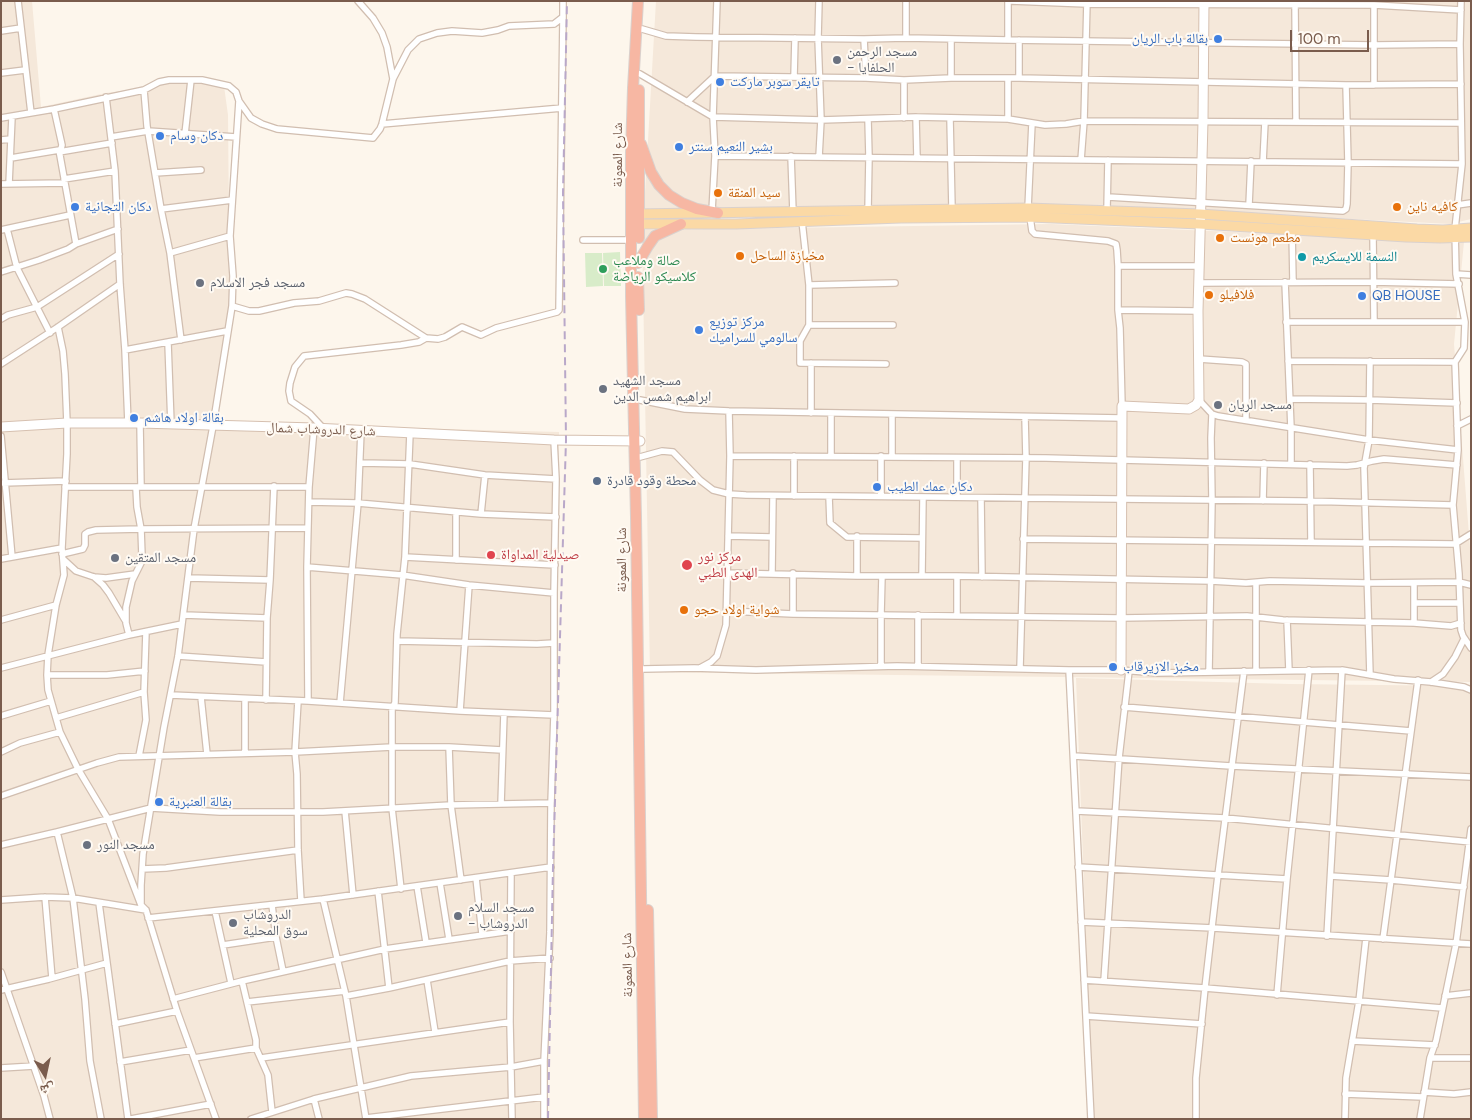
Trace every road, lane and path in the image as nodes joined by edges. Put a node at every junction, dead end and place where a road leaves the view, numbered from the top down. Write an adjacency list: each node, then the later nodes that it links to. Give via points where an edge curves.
1 (18, 1): 19 (street)
2 (358, 1): 41 (street, via 382,33)
3 (563, 1): 18 (street)
4 (638, 1): 122 (highway, شارع المعونة, via 631,152)
5 (644, 1): 20 (highway, شارع المعونة)
6 (717, 1): 22 (street)
7 (819, 1): 24 (street)
8 (906, 1): 25 (street)
9 (1010, 1): 11 (street); 28 (street)
10 (1461, 1): 17 (street)
11 (1032, 2): 13 (street)
12 (1204, 2): 13 (street); 14 (street); 31 (street)
13 (1087, 3): 30 (street)
14 (1283, 3): 15 (street)
15 (1295, 4): 16 (street); 32 (street)
16 (1374, 5): 17 (street); 34 (street)
17 (1461, 10): 33 (street)
18 (563, 17): 41 (street, via 554,24 509,26 482,33 452,31 422,37 408,50); 58 (street)
19 (22, 28): 21 (street); 35 (street)
20 (642, 29): 22 (street, via 666,36); 37 (highway, شارع المعونة)
21 (1, 31)
22 (715, 37): 23 (street); 38 (street)
23 (795, 38): 24 (street); 40 (street)
24 (818, 38): 26 (street); 39 (street)
25 (906, 38): 26 (street); 27 (street)
26 (864, 39): 42 (street)
27 (951, 39): 28 (street); 43 (street)
28 (1008, 40): 29 (street)
29 (1020, 40): 30 (street); 44 (street)
30 (1086, 41): 31 (street); 48 (street)
31 (1203, 43): 32 (street); 49 (street)
32 (1294, 44): 34 (street); 50 (street)
33 (1460, 44): 34 (street); 51 (street)
34 (1374, 45): 53 (street)
35 (25, 70): 36 (street); 60 (street)
36 (1, 73)
37 (640, 74): 57 (street); 80 (highway, شارع المعونة)
38 (715, 76): 40 (street); 57 (street); 62 (street)
39 (820, 76): 40 (street); 42 (street); 69 (street)
40 (794, 77)
41 (393, 78): 77 (street)
42 (866, 78): 47 (street)
43 (951, 78): 45 (street); 47 (street)
44 (1018, 78): 45 (street); 48 (street)
45 (1008, 79): 68 (street)
46 (191, 80): 54 (street, via 159,82); 56 (street, via 229,86); 79 (street)
47 (904, 80): 65 (street)
48 (1085, 80): 49 (street); 70 (street)
49 (1203, 82): 50 (street); 71 (street)
50 (1295, 84): 52 (street); 73 (street)
51 (1461, 84): 53 (street); 76 (street)
52 (1346, 85): 53 (street); 74 (street)
53 (1374, 85)
54 (144, 90): 55 (street); 78 (street)
55 (106, 97): 59 (street); 84 (street)
56 (239, 101): 77 (street, via 251,118 277,129 374,138); 81 (street)
57 (687, 102): 62 (street)
58 (562, 108): 77 (street); 169 (street, via 560,310 481,335 462,328 438,339)
59 (54, 109): 60 (street); 85 (street, via 62,145)
60 (31, 114): 61 (street)
61 (12, 117): 64 (street); 82 (street)
62 (713, 117): 69 (street); 86 (street)
63 (916, 117): 65 (street); 66 (street); 91 (street)
64 (1, 118)
65 (904, 118): 67 (street)
66 (950, 118): 68 (street); 92 (street)
67 (868, 119): 69 (street); 89 (street)
68 (1008, 119): 75 (street)
69 (821, 120): 88 (street)
70 (1084, 120): 71 (street); 75 (street); 94 (street)
71 (1203, 121): 72 (street); 96 (street)
72 (1265, 122): 73 (street); 98 (street)
73 (1296, 122): 74 (street)
74 (1348, 122): 76 (street); 99 (street)
75 (1032, 123): 93 (street)
76 (1461, 123): 100 (street)
77 (382, 124)
78 (148, 131): 79 (street); 84 (street); 103 (street)
79 (185, 134): 81 (street)
80 (639, 136): 117 (highway, via 651,172 669,195 696,209); 122 (highway, شارع المعونة)
81 (236, 137): 108 (street)
82 (11, 139): 83 (street); 90 (street)
83 (1, 140)
84 (112, 140): 85 (street); 102 (street)
85 (59, 151): 90 (street); 104 (street)
86 (715, 156): 87 (street); 117 (street)
87 (791, 156): 88 (street); 118 (street)
88 (819, 156): 89 (street)
89 (869, 157): 91 (street); 116 (street)
90 (11, 158): 106 (street)
91 (917, 158): 92 (street)
92 (951, 158): 93 (street); 114 (street)
93 (1029, 159): 94 (street); 119 (street)
94 (1081, 160): 95 (street)
95 (1108, 160): 96 (street); 107 (street)
96 (1202, 161): 97 (street); 109 (street)
97 (1251, 162): 98 (street); 111 (street)
98 (1263, 162): 99 (street)
99 (1348, 163): 100 (street); 111 (street, via 1347,204 1343,211)
100 (1462, 164): 112 (street)
101 (201, 170): 103 (street)
102 (115, 171): 104 (street); 128 (street)
103 (155, 173): 113 (street)
104 (64, 181): 106 (street); 121 (street)
105 (1, 184): 106 (street)
106 (9, 184)
107 (1108, 197): 109 (street); 115 (street)
108 (232, 200): 113 (street); 133 (street)
109 (1201, 203): 111 (street); 120 (street)
110 (1471, 203): 112 (street)
111 (1249, 205)
112 (1457, 205): 131 (street)
113 (161, 209): 138 (street)
114 (952, 209): 116 (main road); 119 (main road)
115 (1107, 210): 119 (main road); 120 (main road)
116 (868, 211): 118 (main road)
117 (717, 212): 118 (main road); 122 (main road); 125 (main road)
118 (793, 212)
119 (1029, 213): 123 (main road); 126 (main road); 141 (street, via 1035,234 1113,242 1116,244)
120 (1200, 214): 126 (street); 131 (main road)
121 (70, 216): 129 (street); 137 (street)
122 (635, 219): 124 (main road); 136 (highway, شارع المعونة); 140 (highway, شارع المعونة)
123 (802, 221): 125 (main road); 154 (street)
124 (681, 224): 125 (main road); 140 (highway, via 655,236)
125 (722, 224)
126 (1200, 224): 130 (main road); 142 (street)
127 (1471, 228): 131 (main road)
128 (118, 229): 137 (street); 139 (street)
129 (4, 230): 143 (street)
130 (1292, 230): 132 (main road); 149 (street)
131 (1455, 233): 132 (main road); 134 (main road); 145 (street)
132 (1372, 235): 150 (street)
133 (230, 236): 138 (street); 155 (street)
134 (1471, 237)
135 (583, 240): 136 (street)
136 (632, 240): 210 (highway, شارع المعونة)
137 (76, 244): 143 (street)
138 (170, 253): 170 (street)
139 (120, 254): 152 (street); 156 (street)
140 (638, 263): 181 (highway, شارع المعونة)
141 (1118, 266): 142 (street); 157 (street)
142 (1200, 266): 147 (street)
143 (17, 268): 144 (street); 156 (street)
144 (1, 272)
145 (1456, 274): 146 (street); 153 (street)
146 (1471, 275)
147 (1199, 282): 148 (street); 158 (street)
148 (1284, 282): 149 (street); 160 (street)
149 (1292, 282): 150 (street)
150 (1373, 282): 153 (street); 161 (street)
151 (894, 283): 154 (street)
152 (120, 284): 165 (street); 172 (street)
153 (1459, 284): 162 (street)
154 (809, 285): 163 (street)
155 (232, 306): 166 (street); 169 (street, via 260,311 346,293 365,299)
156 (37, 307): 159 (street, via 8,314); 167 (street)
157 (1118, 310): 158 (street); 185 (street)
158 (1198, 311): 173 (street)
159 (1, 319)
160 (1286, 322): 161 (street); 174 (street)
161 (1374, 322): 162 (street)
162 (1465, 322): 168 (street)
163 (809, 325): 164 (street); 177 (street, via 800,341 800,363)
164 (893, 325)
165 (58, 327): 167 (street); 195 (street, via 64,358)
166 (227, 331): 170 (street); 199 (street)
167 (50, 333): 178 (street)
168 (1468, 337): 176 (street)
169 (426, 338): 204 (street, via 402,345 304,356 295,367 290,383 291,402 310,414)
170 (181, 340): 171 (street)
171 (168, 343): 172 (street); 198 (street)
172 (126, 350): 196 (street)
173 (1198, 359): 182 (street); 194 (street, via 1246,364)
174 (1288, 361): 175 (street); 180 (street)
175 (1370, 361): 176 (street); 183 (street)
176 (1455, 362): 184 (street)
177 (811, 363): 179 (street); 187 (street)
178 (1, 364)
179 (886, 364)
180 (1290, 399): 183 (street); 203 (street)
181 (640, 400): 186 (street, via 685,409); 210 (highway, شارع المعونة)
182 (1199, 400): 185 (street, via 1189,409); 190 (street)
183 (1370, 400): 184 (street); 209 (street)
184 (1457, 403): 200 (street)
185 (1122, 406): 192 (street)
186 (729, 411): 187 (street); 212 (street)
187 (811, 413): 188 (street)
188 (831, 413): 189 (street); 214 (street)
189 (892, 414): 191 (street); 216 (street)
190 (1212, 414): 194 (street); 222 (street)
191 (1025, 417): 192 (street); 219 (street)
192 (1121, 418): 220 (street)
193 (1471, 419): 200 (street)
194 (1246, 420): 203 (street)
195 (68, 423): 196 (street, شارع الدروشاب شمال); 201 (street, شارع الدروشاب شمال); 232 (street)
196 (128, 423): 197 (street, شارع الدروشاب شمال)
197 (140, 423): 198 (street, شارع الدروشاب شمال); 234 (street)
198 (170, 424): 199 (street, شارع الدروشاب شمال)
199 (213, 426): 202 (street, شارع الدروشاب شمال); 235 (street)
200 (1457, 426): 211 (street)
201 (1, 427)
202 (314, 428): 204 (street, شارع الدروشاب شمال); 236 (street)
203 (1291, 428): 209 (street); 224 (street)
204 (324, 429): 205 (street, شارع الدروشاب شمال)
205 (361, 431): 206 (street, شارع الدروشاب شمال); 221 (street)
206 (410, 433): 208 (street, شارع الدروشاب شمال); 226 (street)
207 (1, 436): 231 (street)
208 (554, 440): 210 (street, شارع الدروشاب شمال); 230 (street)
209 (1369, 440): 211 (street); 225 (street)
210 (637, 442): 217 (highway, شارع المعونة); 519 (highway, شارع المعونة)
211 (1458, 450): 228 (street)
212 (730, 456): 213 (street); 237 (street)
213 (794, 456): 214 (street); 239 (street)
214 (831, 456): 215 (street)
215 (882, 456): 216 (street); 241 (street)
216 (892, 456): 218 (street)
217 (640, 457): 237 (street, via 662,451 673,452 713,490); 340 (highway, شارع المعونة)
218 (957, 458): 219 (street); 243 (street)
219 (1026, 458): 220 (street); 245 (street)
220 (1121, 460): 222 (street); 246 (street)
221 (361, 462): 226 (street); 251 (street)
222 (1212, 462): 223 (street); 247 (street)
223 (1264, 463): 224 (street); 248 (street)
224 (1291, 463): 227 (street)
225 (1365, 463): 227 (street, via 1354,466); 228 (street, via 1384,459); 252 (street)
226 (410, 464): 229 (street); 254 (street)
227 (1310, 464): 250 (street)
228 (1456, 465): 253 (street)
229 (485, 474): 230 (street); 256 (street)
230 (556, 479): 257 (street)
231 (3, 483): 232 (street); 274 (street)
232 (65, 484): 234 (street); 273 (street)
233 (274, 486): 235 (street); 236 (street); 259 (street)
234 (138, 487): 235 (street); 258 (street)
235 (201, 487): 261 (street)
236 (309, 487): 249 (street)
237 (729, 494): 238 (street); 263 (street)
238 (773, 496): 239 (street); 265 (street)
239 (794, 496): 240 (street)
240 (829, 496): 241 (street); 264 (street, via 830,523 847,537)
241 (881, 496): 242 (street)
242 (923, 497): 243 (street); 266 (street)
243 (956, 497): 244 (street)
244 (981, 498): 245 (street); 290 (street)
245 (1025, 498): 246 (street); 267 (street)
246 (1120, 499): 247 (street); 268 (street)
247 (1212, 501): 248 (street); 269 (street)
248 (1263, 501): 250 (street)
249 (309, 502): 251 (street); 260 (street)
250 (1311, 502): 252 (street); 270 (street)
251 (358, 503): 254 (street); 280 (street)
252 (1365, 503): 253 (street); 271 (street)
253 (1453, 505): 272 (street)
254 (406, 506): 255 (street); 275 (street)
255 (456, 512): 256 (street); 277 (street)
256 (481, 514): 257 (street)
257 (556, 517): 278 (street)
258 (141, 528): 261 (street); 273 (street, via 88,532 83,548); 283 (street, via 142,556)
259 (272, 528): 260 (street); 261 (street); 294 (street)
260 (308, 528): 279 (street)
261 (194, 529): 292 (street)
262 (1471, 534): 272 (street)
263 (728, 536): 265 (street); 281 (street)
264 (857, 536): 266 (street); 286 (street)
265 (772, 537): 282 (street)
266 (922, 538): 288 (street)
267 (1024, 539): 268 (street); 293 (street)
268 (1120, 539): 269 (street); 295 (street)
269 (1212, 540): 270 (street); 296 (street)
270 (1311, 542): 271 (street)
271 (1367, 542): 272 (street); 299 (street)
272 (1457, 543): 297 (street)
273 (62, 554): 274 (street); 291 (street, via 76,571); 306 (street, via 64,578)
274 (12, 557): 276 (street)
275 (405, 557): 277 (street); 285 (street)
276 (1, 559)
277 (456, 560): 278 (street)
278 (555, 565): 303 (street)
279 (307, 567): 280 (street); 362 (street)
280 (351, 570): 285 (street); 363 (street)
281 (728, 573): 282 (street); 307 (street)
282 (772, 573): 284 (street)
283 (135, 574): 291 (street); 320 (street, via 128,594)
284 (793, 574): 286 (street); 308 (street)
285 (402, 575): 302 (street); 328 (street)
286 (857, 576): 287 (street)
287 (882, 576): 288 (street); 309 (street)
288 (922, 576): 289 (street)
289 (957, 576): 290 (street); 312 (street)
290 (982, 576): 293 (street)
291 (94, 577): 320 (street, via 104,585)
292 (188, 578): 294 (street); 310 (street)
293 (1022, 578): 295 (street); 313 (street)
294 (270, 580): 316 (street)
295 (1121, 580): 296 (street); 317 (street)
296 (1211, 581): 298 (street); 314 (street)
297 (1459, 582): 300 (street); 301 (street); 304 (street)
298 (1256, 583): 299 (street); 315 (street)
299 (1368, 583): 300 (street); 321 (street)
300 (1414, 583): 305 (street)
301 (1471, 584)
302 (469, 585): 303 (street); 329 (street)
303 (554, 593): 330 (street)
304 (1460, 602): 305 (street); 323 (street)
305 (1414, 603): 322 (street)
306 (56, 605): 318 (street); 332 (street)
307 (728, 611): 308 (street); 338 (street, via 718,654)
308 (793, 614): 309 (street)
309 (881, 614): 311 (street); 335 (street)
310 (184, 615): 316 (street); 324 (street)
311 (918, 615): 312 (street); 336 (street)
312 (957, 615): 313 (street)
313 (1021, 616): 317 (street); 339 (street)
314 (1210, 617): 315 (street); 317 (street); 349 (street)
315 (1256, 617): 319 (street); 347 (street)
316 (268, 618): 334 (street)
317 (1121, 618): 345 (street)
318 (1, 620)
319 (1287, 620): 321 (street); 348 (street)
320 (126, 622): 326 (street)
321 (1369, 623): 322 (street); 351 (street)
322 (1414, 623): 323 (street, via 1450,626)
323 (1460, 623): 327 (street)
324 (182, 624): 325 (street); 333 (street)
325 (146, 632): 326 (street); 344 (street)
326 (130, 635): 332 (street)
327 (1464, 639): 331 (street); 353 (street, via 1443,674)
328 (397, 641): 329 (street); 365 (street, via 395,703)
329 (465, 643): 330 (street); 366 (street)
330 (554, 643): 368 (street)
331 (1471, 648)
332 (48, 655): 337 (street); 350 (street)
333 (178, 656): 334 (street); 356 (street)
334 (266, 662): 359 (street)
335 (881, 666): 336 (street); 338 (street, via 756,670)
336 (918, 666): 339 (street)
337 (1, 668)
338 (700, 668): 340 (street)
339 (1020, 668): 341 (street)
340 (644, 669): 520 (highway, شارع المعونة)
341 (1069, 670): 345 (street); 385 (street)
342 (1310, 670): 343 (street); 348 (street); 372 (street)
343 (1342, 670): 351 (street); 373 (street)
344 (146, 671): 350 (street); 355 (street)
345 (1125, 671): 349 (street); 364 (street)
346 (1244, 671): 347 (street); 349 (street); 370 (street)
347 (1256, 671): 348 (street)
348 (1289, 671)
349 (1209, 672)
350 (47, 675): 360 (street)
351 (1370, 675): 352 (street)
352 (1418, 680): 353 (street); 374 (street)
353 (1431, 682): 354 (street)
354 (1471, 690)
355 (144, 692): 371 (street); 384 (street, via 146,724)
356 (171, 695): 357 (street); 383 (street)
357 (202, 697): 358 (street); 382 (street)
358 (244, 700): 359 (street); 381 (street)
359 (266, 700): 361 (street)
360 (51, 701): 369 (street); 371 (street)
361 (298, 701): 362 (street); 380 (street)
362 (308, 701): 363 (street)
363 (340, 703): 365 (street)
364 (1124, 707): 370 (street); 386 (street)
365 (392, 708): 366 (street); 376 (street)
366 (460, 711): 367 (street)
367 (504, 713): 368 (street); 378 (street)
368 (554, 715): 394 (street)
369 (1, 716)
370 (1237, 717): 372 (street); 387 (street)
371 (56, 718): 375 (street)
372 (1303, 723): 373 (street); 388 (street)
373 (1340, 726): 374 (street); 390 (street)
374 (1412, 731): 391 (street)
375 (60, 732): 379 (street, via 13,745); 389 (street)
376 (392, 747): 377 (street); 380 (street); 398 (street)
377 (449, 747): 378 (street); 396 (street)
378 (502, 750): 395 (street)
379 (1, 752)
380 (295, 752): 381 (street); 401 (street)
381 (245, 753): 382 (street)
382 (207, 754): 383 (street)
383 (160, 755): 384 (street); 397 (street)
384 (139, 756): 389 (street, via 108,759)
385 (1074, 756): 386 (street); 400 (street)
386 (1119, 758): 387 (street); 402 (street)
387 (1232, 766): 388 (street); 403 (street)
388 (1298, 768): 390 (street); 405 (street)
389 (78, 769): 393 (street); 404 (street)
390 (1337, 770): 391 (street); 406 (street)
391 (1405, 775): 392 (street); 409 (street)
392 (1471, 777)
393 (1, 796)
394 (552, 803): 395 (street); 413 (street)
395 (501, 804): 396 (street)
396 (451, 805): 398 (street); 422 (street)
397 (151, 808): 401 (street); 404 (street); 415 (street)
398 (392, 808): 399 (street); 427 (street)
399 (345, 811): 401 (street); 429 (street)
400 (1076, 811): 402 (street); 414 (street)
401 (298, 812): 412 (street)
402 (1115, 813): 403 (street); 416 (street)
403 (1225, 818): 405 (street); 418 (street)
404 (108, 819): 408 (street); 437 (street)
405 (1293, 825): 406 (street); 421 (street)
406 (1333, 829): 409 (street); 419 (street)
407 (1471, 829): 410 (street)
408 (57, 832): 411 (street); 431 (street)
409 (1397, 834): 410 (street); 423 (street)
410 (1470, 842): 426 (street)
411 (1, 844)
412 (298, 850): 415 (street, via 166,868); 434 (street)
413 (551, 867): 417 (street); 456 (street)
414 (1078, 867): 416 (street); 440 (street)
415 (142, 868): 437 (street)
416 (1111, 868): 418 (street); 441 (street)
417 (511, 874): 420 (street); 443 (street)
418 (1218, 875): 421 (street); 442 (street)
419 (1331, 876): 423 (street); 446 (street)
420 (476, 878): 422 (street); 445 (street)
421 (1287, 879): 444 (street)
422 (461, 880): 424 (street)
423 (1391, 880): 426 (street); 450 (street)
424 (440, 883): 425 (street); 449 (street)
425 (417, 886): 427 (street); 451 (street)
426 (1464, 887): 452 (street)
427 (401, 889): 428 (street)
428 (378, 891): 429 (street); 455 (street)
429 (353, 895): 432 (street)
430 (45, 898): 431 (street); 433 (street); 463 (street)
431 (73, 898): 435 (street); 460 (street)
432 (323, 899): 434 (street); 457 (street)
433 (1, 900)
434 (301, 901): 436 (street)
435 (99, 903): 437 (street); 459 (street)
436 (272, 905): 438 (street); 447 (street)
437 (143, 907): 439 (street)
438 (215, 911): 439 (street); 454 (street)
439 (148, 918): 476 (street)
440 (1081, 922): 441 (street); 465 (street)
441 (1107, 923): 442 (street); 467 (street)
442 (1213, 928): 444 (street); 470 (street)
443 (512, 931): 445 (street); 458 (street)
444 (1282, 932): 446 (street); 474 (street)
445 (482, 934): 449 (street)
446 (1327, 936): 448 (street)
447 (276, 937): 454 (street); 461 (street)
448 (1366, 938): 450 (street); 477 (street)
449 (448, 939): 451 (street)
450 (1383, 939): 452 (street)
451 (426, 942): 455 (street)
452 (1456, 944): 453 (street); 475 (street)
453 (1471, 944)
454 (223, 945): 468 (street)
455 (385, 949): 457 (street); 469 (street)
456 (550, 958): 458 (street); 495 (street)
457 (337, 959): 461 (street); 473 (street)
458 (510, 961): 464 (street); 482 (street)
459 (107, 963): 460 (street); 483 (street)
460 (82, 970): 463 (street); 511 (street, via 90,1061)
461 (283, 971): 466 (street)
462 (1, 972): 471 (street)
463 (52, 978): 471 (street)
464 (427, 980): 469 (street); 485 (street)
465 (1084, 980): 467 (street); 481 (street)
466 (242, 981): 468 (street); 478 (street)
467 (1104, 981): 470 (street)
468 (231, 983): 476 (street)
469 (389, 988): 473 (street)
470 (1205, 988): 474 (street); 484 (street)
471 (4, 989): 497 (street)
472 (1471, 992): 475 (street)
473 (346, 994): 478 (street); 487 (street)
474 (1277, 995): 477 (street)
475 (1445, 996): 479 (street)
476 (173, 998): 480 (street)
477 (1359, 1001): 479 (street); 486 (street)
478 (247, 1002): 489 (street)
479 (1442, 1008): 488 (street)
480 (177, 1011): 483 (street); 490 (street)
481 (1086, 1016): 484 (street); 521 (street)
482 (510, 1022): 485 (street); 498 (street)
483 (115, 1024): 496 (street)
484 (1202, 1024): 522 (street, via 1196,1078)
485 (435, 1032): 487 (street)
486 (1352, 1041): 488 (street); 502 (street)
487 (354, 1045): 492 (street); 500 (street)
488 (1435, 1045): 493 (street)
489 (256, 1048): 491 (street); 492 (street)
490 (191, 1050): 491 (street); 496 (street)
491 (194, 1058): 507 (street)
492 (261, 1058): 508 (street, via 269,1079)
493 (1430, 1058): 494 (street); 503 (street)
494 (1471, 1058)
495 (544, 1061): 498 (street); 504 (street)
496 (120, 1062): 512 (street)
497 (34, 1066): 499 (street); 510 (street)
498 (511, 1067): 500 (street, via 411,1076); 506 (street)
499 (1, 1068)
500 (360, 1088): 505 (street); 516 (street)
501 (1471, 1092): 503 (street)
502 (1345, 1094): 503 (street); 523 (street)
503 (1424, 1095): 524 (street)
504 (544, 1097): 506 (street); 518 (street)
505 (314, 1100): 508 (street); 515 (street)
506 (512, 1101): 516 (street); 517 (street)
507 (211, 1104): 509 (street); 513 (street)
508 (272, 1112): 514 (street)
509 (140, 1118): 512 (street)
510 (50, 1119)
511 (101, 1119)
512 (129, 1119)
513 (216, 1119)
514 (251, 1119)
515 (318, 1119)
516 (366, 1119)
517 (512, 1119)
518 (544, 1119)
519 (644, 1119)
520 (652, 1119)
521 (1091, 1119)
522 (1196, 1119)
523 (1345, 1119)
524 (1420, 1119)

